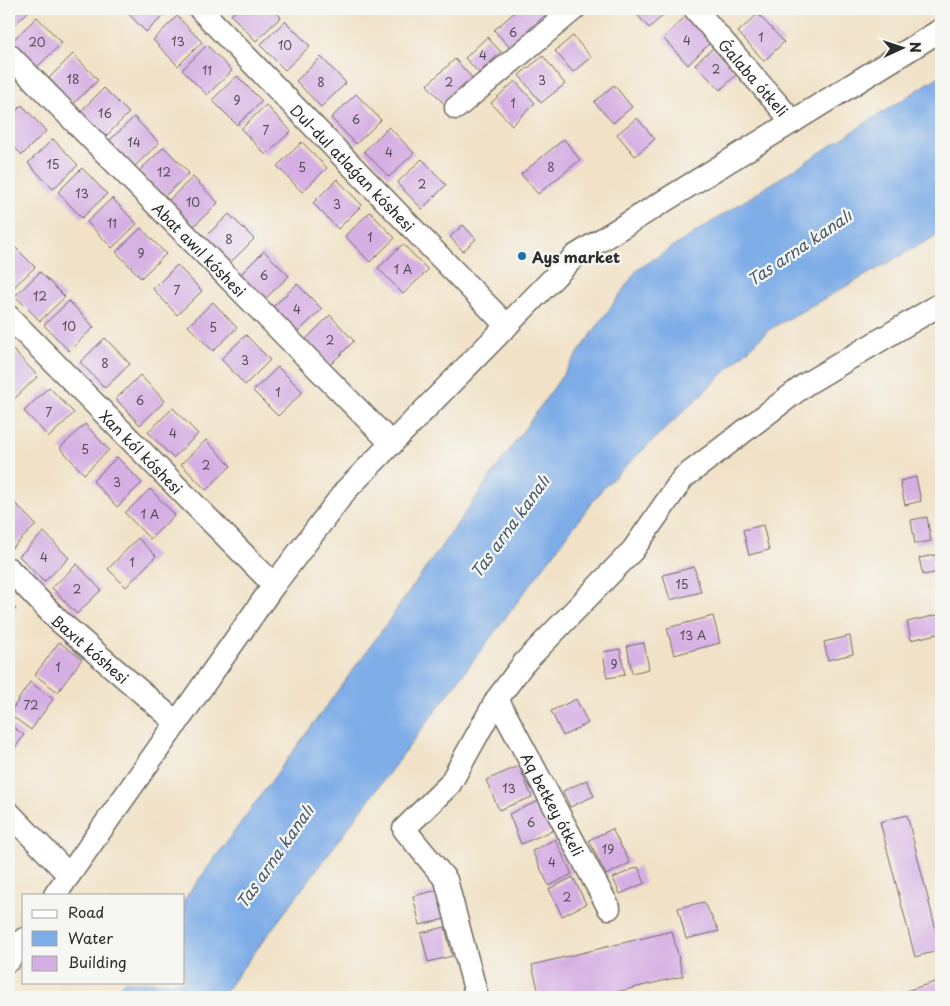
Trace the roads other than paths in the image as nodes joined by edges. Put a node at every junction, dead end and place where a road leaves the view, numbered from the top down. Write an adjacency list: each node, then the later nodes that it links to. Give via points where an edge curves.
1 (200, 9): 10 (street, Dul-dul atlaǵan kóshesi)
2 (574, 9): 6 (street)
3 (695, 9): 7 (street, Ǵalaba ótkeli)
4 (941, 30): 7 (street)
5 (9, 56): 11 (street, Abat awıl kóshesi)
6 (456, 108)
7 (793, 122): 10 (street, via 575,256)
8 (941, 304): 14 (street, via 806,384 683,478 633,550 524,663)
9 (9, 317): 13 (street, Xan kól kóshesi)
10 (507, 326): 11 (street)
11 (392, 444): 13 (street, via 346,490)
12 (9, 569): 15 (street, Baxıt kóshesi, via 58,620)
13 (274, 584): 15 (street)
14 (497, 700): 19 (street, Aq betkey ótkeli); 22 (street, via 450,784 404,830 446,880)
15 (176, 723): 17 (street)
16 (9, 813): 17 (street)
17 (69, 875): 18 (street)
18 (56, 894)
19 (608, 908)
20 (22, 942): 21 (street)
21 (9, 960)
22 (477, 997)

